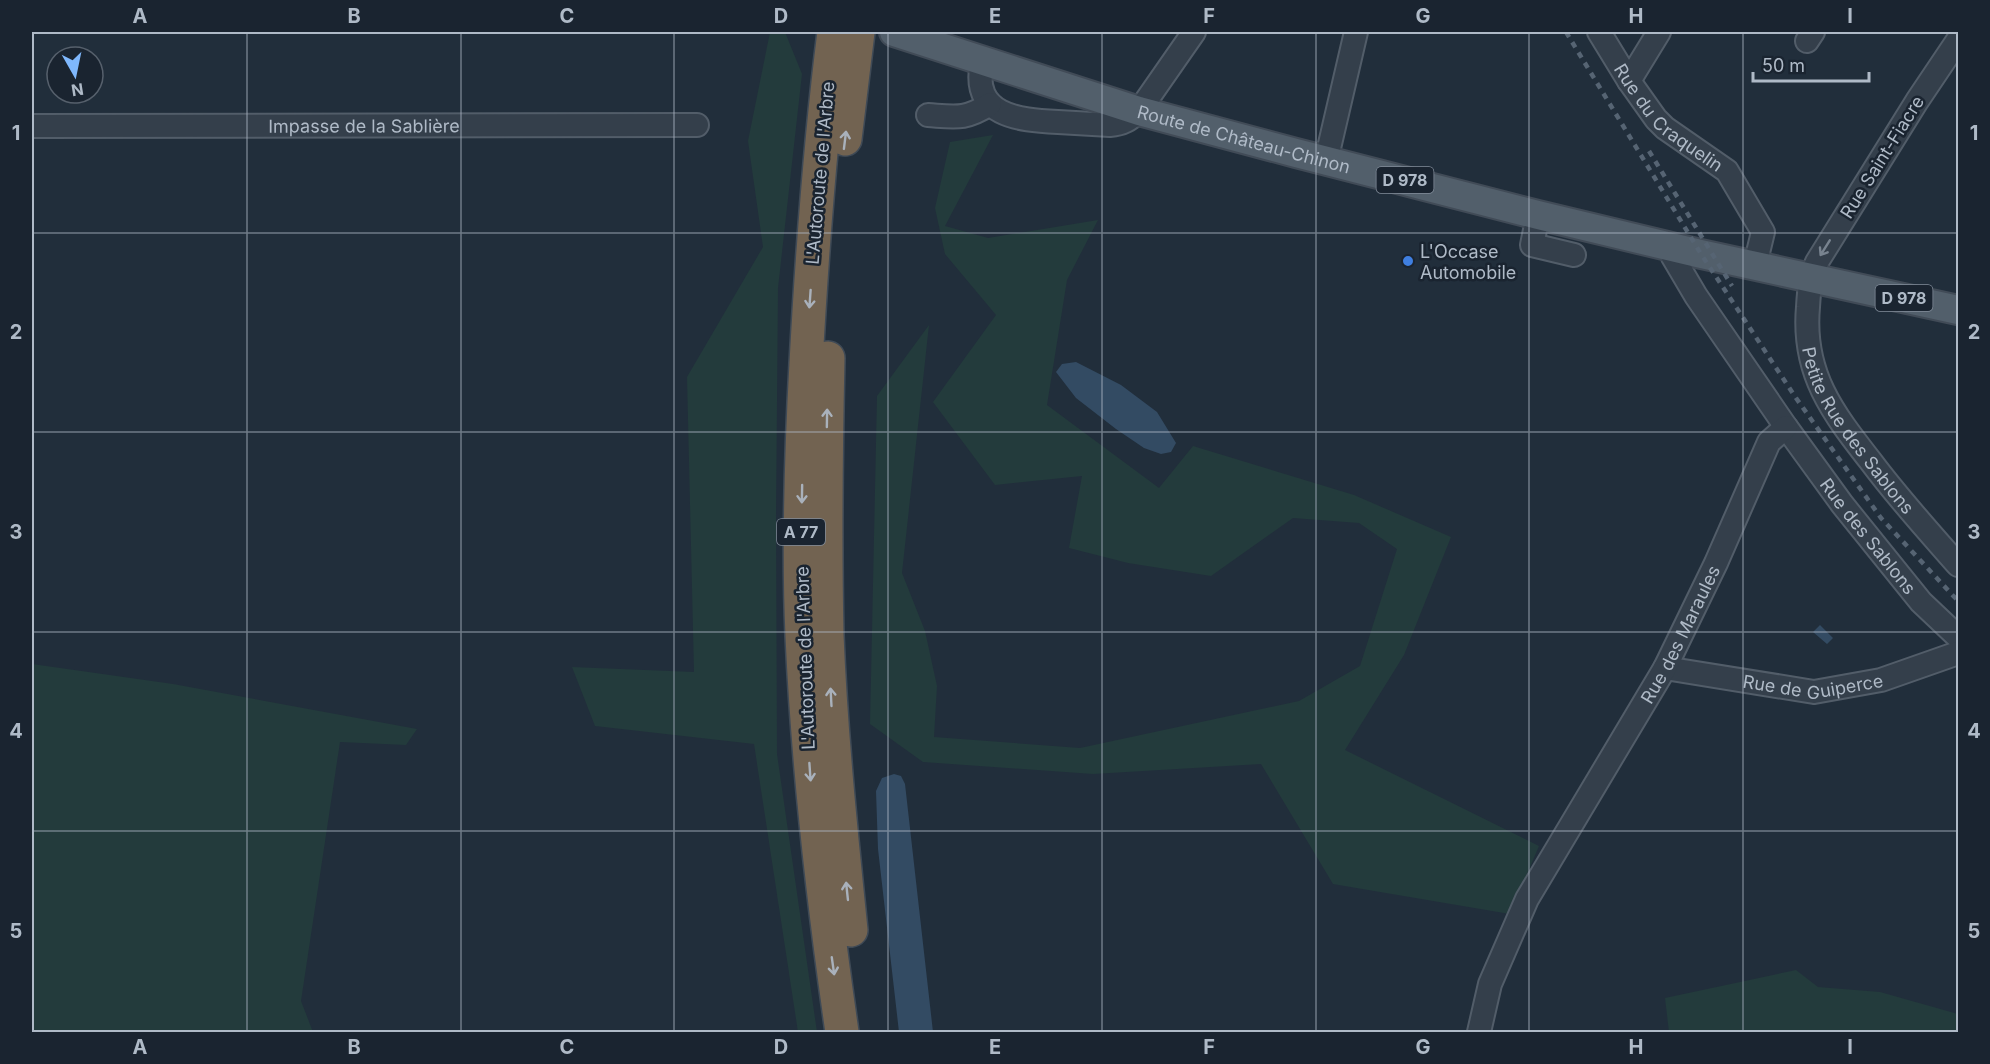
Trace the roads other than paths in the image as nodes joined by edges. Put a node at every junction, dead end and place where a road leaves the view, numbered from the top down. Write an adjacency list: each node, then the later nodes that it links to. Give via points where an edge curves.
1 (834, 32): 28 (highway, L'Autoroute de l'Arbre / A 77, one-way to 28, via 808,327 803,422 802,634 812,787)
2 (858, 32): 29 (highway, L'Autoroute de l'Arbre / A 77, one-way to 2, via 836,783 825,497 829,325 840,177)
3 (1194, 32): 12 (street)
4 (1356, 32): 16 (street)
5 (1599, 32): 10 (street, Rue du Craquelin)
6 (1659, 32): 10 (street)
7 (908, 34): 9 (main road, Route de Château-Chinon / D 978)
8 (1959, 40): 21 (street, Rue Saint-Fiacre, one-way to 21, via 1849,209)
9 (982, 62): 11 (street, via 981,90); 12 (main road, Route de Château-Chinon / D 978)
10 (1629, 81): 20 (street, Rue du Craquelin, via 1665,128 1727,171 1763,232)
11 (990, 104): 12 (street, via 1005,115 1023,120 1110,125 1128,121); 13 (street, via 974,114)
12 (1139, 111): 16 (main road, Route de Château-Chinon / D 978)
13 (928, 115)
14 (697, 125): 15 (street, Impasse de la Sablière)
15 (32, 126)
16 (1326, 161): 17 (main road, Route de Château-Chinon / D 978)
17 (1538, 215): 18 (main road, Route de Château-Chinon / D 978); 19 (street, via 1532,245)
18 (1671, 246): 20 (main road, Route de Château-Chinon / D 978); 23 (street, via 1673,257 1696,296)
19 (1574, 255)
20 (1755, 266): 21 (main road, Route de Château-Chinon / D 978)
21 (1810, 277): 22 (main road, D 978); 24 (street, Petite Rue des Sablons, via 1806,322 1809,355 1834,414 1899,498)
22 (1959, 310)
23 (1786, 427): 25 (street, Rue des Sablons, via 1921,602); 27 (street, Rue des Maraules, via 1769,442)
24 (1959, 565)
25 (1959, 637)
26 (1959, 653): 27 (street, Rue de Guiperce, via 1881,680 1814,692)
27 (1665, 668): 30 (street, Rue des Maraules, via 1527,898 1490,984)
28 (842, 1032)
29 (866, 1032)
30 (1479, 1032)

